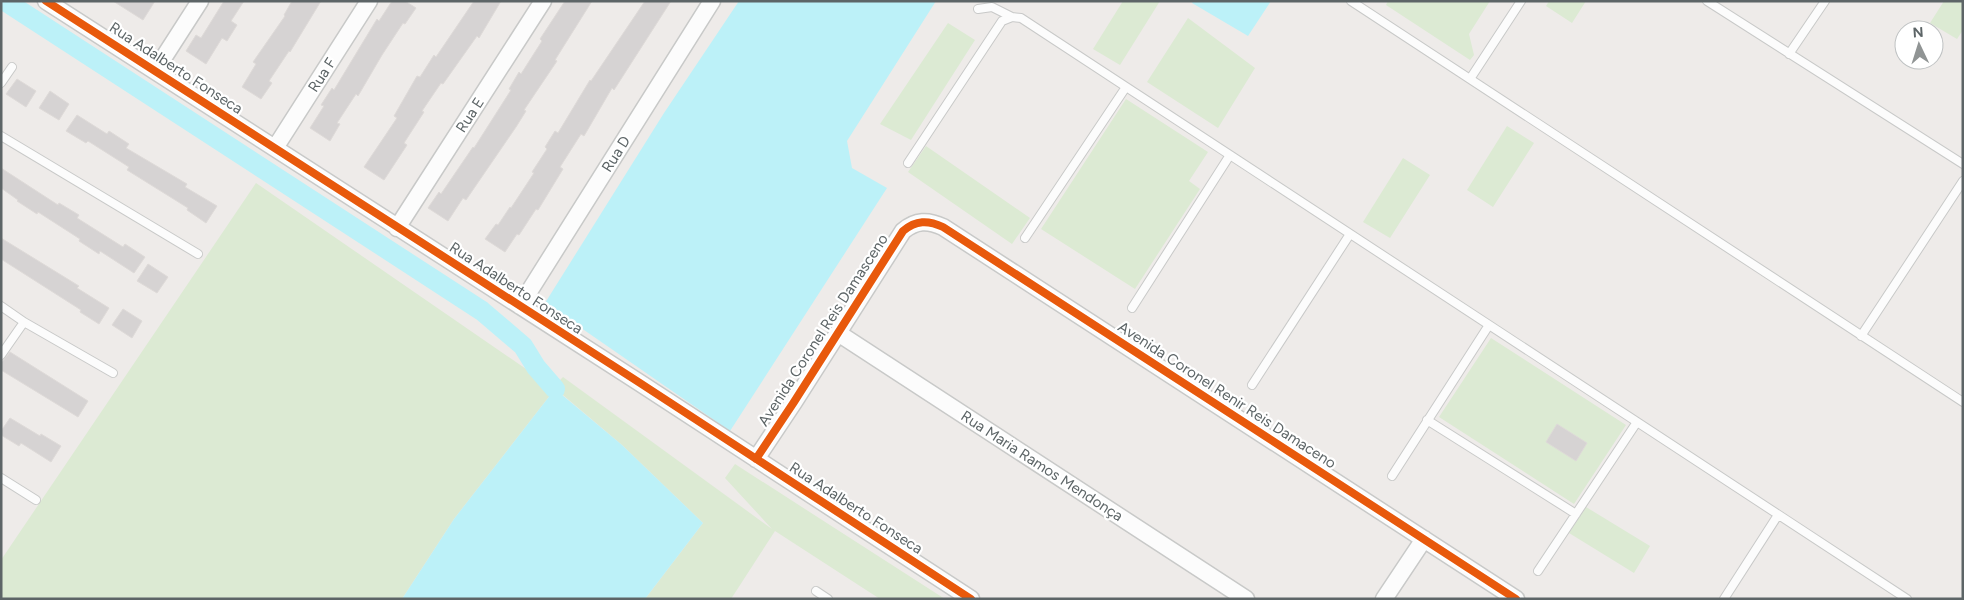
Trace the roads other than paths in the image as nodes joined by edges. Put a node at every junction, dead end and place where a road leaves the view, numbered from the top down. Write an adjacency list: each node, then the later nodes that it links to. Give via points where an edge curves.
1 (46, 1): 14 (street, Rua Adalberto Fonseca)
2 (200, 1): 14 (street)
3 (369, 1): 19 (street, Rua F)
4 (543, 1): 25 (street, Rua E)
5 (712, 1): 30 (street, Rua D)
6 (1351, 1): 15 (lane)
7 (1521, 1): 15 (lane)
8 (1707, 1): 12 (lane)
9 (1825, 1): 12 (lane)
10 (978, 9): 11 (lane, via 992,8)
11 (1012, 17): 17 (lane, via 1021,18); 21 (lane, via 1002,21 996,29)
12 (1790, 54): 22 (lane)
13 (12, 67): 16 (lane)
14 (155, 71): 19 (street, Rua Adalberto Fonseca)
15 (1470, 79): 35 (lane)
16 (1, 83)
17 (1126, 87): 20 (lane); 27 (lane)
18 (1, 136): 28 (lane)
19 (275, 148): 25 (street, Rua Adalberto Fonseca)
20 (1230, 155): 26 (lane); 31 (lane)
21 (908, 163)
22 (1963, 164)
23 (1963, 181): 35 (lane)
24 (920, 222): 34 (street, Avenida Coronel Reis Damasceno, via 903,231); 48 (street, Avenida Coronel Renir Reis Damaceno, via 943,227)
25 (397, 228): 30 (street, Rua Adalberto Fonseca)
26 (1350, 234): 33 (lane); 38 (lane)
27 (1025, 238)
28 (198, 254)
29 (1, 306): 32 (lane)
30 (520, 306): 42 (street, Rua Adalberto Fonseca)
31 (1132, 308)
32 (24, 322): 36 (lane); 37 (lane)
33 (1489, 325): 40 (lane); 41 (lane)
34 (838, 333): 42 (street, Avenida Coronel Reis Damasceno); 53 (street, Rua Maria Ramos Mendonça)
35 (1861, 336): 39 (lane)
36 (1, 355)
37 (113, 373)
38 (1252, 385)
39 (1963, 402)
40 (1427, 420): 43 (lane); 46 (lane)
41 (1637, 422): 46 (lane); 47 (lane)
42 (756, 459): 52 (street, Rua Adalberto Fonseca)
43 (1392, 476)
44 (1, 478): 45 (lane)
45 (36, 500)
46 (1576, 514): 49 (lane)
47 (1778, 514): 56 (lane); 57 (lane)
48 (1424, 539): 54 (street); 55 (street, Avenida Coronel Renir Reis Damaceno)
49 (1538, 571)
50 (816, 591): 51 (lane)
51 (828, 599)
52 (971, 599)
53 (1246, 599)
54 (1384, 599)
55 (1516, 599)
56 (1724, 599)
57 (1907, 599)

